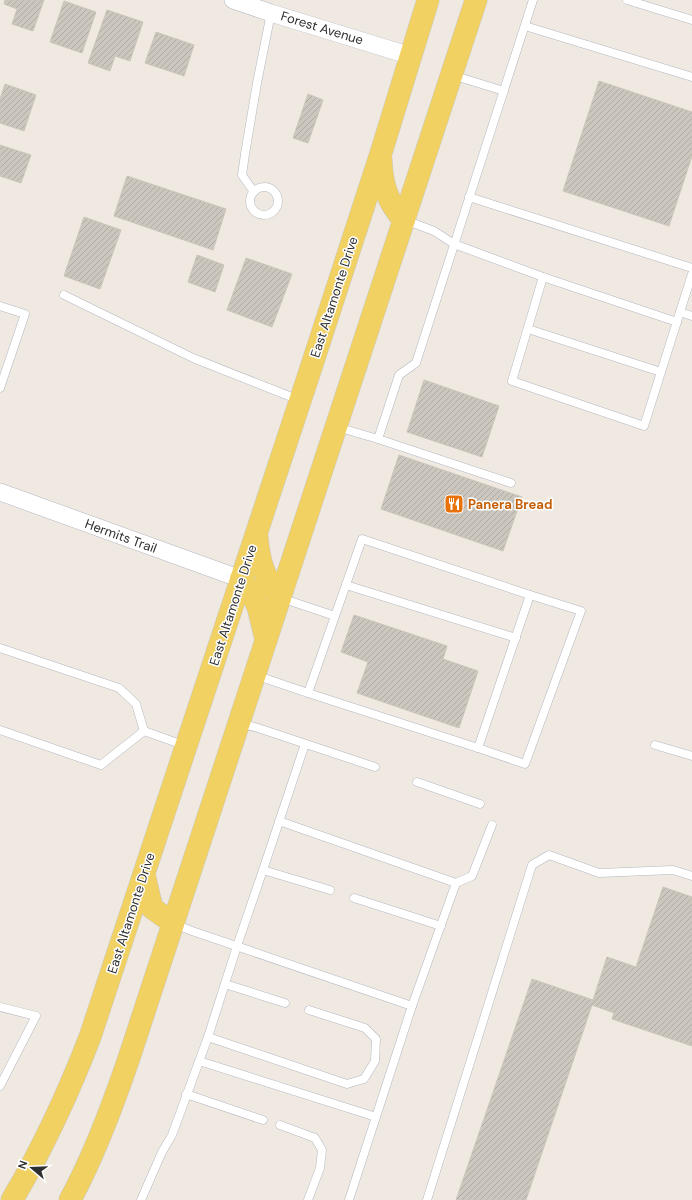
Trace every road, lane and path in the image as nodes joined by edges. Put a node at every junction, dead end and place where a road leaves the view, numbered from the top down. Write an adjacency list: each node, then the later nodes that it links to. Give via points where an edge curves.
1 (233, 0): 6 (street, Forest Avenue)
2 (428, 0): 9 (main road, East Altamonte Drive)
3 (476, 0): 10 (main road)
4 (533, 0): 8 (lane)
5 (627, 0): 7 (lane)
6 (271, 13): 9 (street, Forest Avenue); 14 (lane, via 255,91 242,175)
7 (692, 20)
8 (524, 26): 11 (lane); 12 (lane)
9 (411, 56): 13 (main road, East Altamonte Drive)
10 (452, 74): 12 (lane); 16 (main road)
11 (692, 77)
12 (504, 91): 15 (lane)
13 (381, 153): 16 (main road, via 385,189 396,212); 29 (main road, East Altamonte Drive)
14 (254, 192)
15 (469, 197): 17 (lane); 18 (lane)
16 (404, 220): 17 (lane, via 434,231); 30 (main road)
17 (454, 244): 20 (lane); 31 (lane, via 416,363 399,375)
18 (692, 268)
19 (692, 274): 23 (lane)
20 (543, 277): 25 (lane); 26 (lane)
21 (64, 295): 29 (lane, via 193,358)
22 (0, 306): 28 (lane, via 26,314)
23 (680, 312): 24 (lane); 25 (lane)
24 (692, 316)
25 (677, 322): 27 (lane)
26 (528, 329): 27 (lane); 27 (lane, via 512,381 644,426)
27 (661, 372)
28 (0, 388)
29 (300, 400): 34 (main road, East Altamonte Drive)
30 (337, 426): 31 (lane); 38 (main road)
31 (378, 439): 32 (lane)
32 (511, 483)
33 (0, 492): 35 (street, Hermits Trail)
34 (257, 532): 35 (main road, East Altamonte Drive); 38 (main road, via 260,562 272,588)
35 (241, 579): 41 (main road, via 258,607); 50 (main road, East Altamonte Drive)
36 (346, 586): 37 (lane, via 362,539); 39 (lane); 40 (lane)
37 (530, 595): 40 (lane); 51 (lane, via 581,611 526,764)
38 (280, 598): 39 (lane); 41 (main road)
39 (335, 616): 44 (lane)
40 (516, 638): 51 (lane)
41 (266, 640): 43 (main road)
42 (0, 648): 47 (lane, via 119,688 136,704)
43 (255, 675): 44 (lane); 45 (main road)
44 (308, 693): 51 (lane)
45 (239, 723): 48 (lane); 64 (main road)
46 (0, 730): 47 (lane, via 101,765)
47 (144, 731): 50 (lane)
48 (304, 744): 53 (lane); 56 (lane)
49 (655, 745): 52 (lane)
50 (186, 746): 59 (main road, East Altamonte Drive)
51 (478, 748)
52 (692, 756)
53 (375, 768)
54 (417, 782): 55 (lane)
55 (480, 804)
56 (279, 821): 58 (lane); 61 (lane)
57 (492, 825): 61 (lane, via 472,876)
58 (263, 870): 62 (lane); 66 (lane)
59 (144, 874): 64 (main road, via 152,908); 79 (main road, East Altamonte Drive, via 104,998 77,1069 50,1130)
60 (692, 876): 84 (lane, via 673,870 599,873 549,854 532,865)
61 (456, 883): 65 (lane)
62 (330, 890)
63 (354, 898): 65 (lane)
64 (173, 923): 66 (lane); 80 (main road, via 113,1104)
65 (441, 926): 69 (lane)
66 (236, 946): 67 (lane); 69 (lane)
67 (225, 984): 68 (lane); 72 (lane)
68 (286, 1003)
69 (412, 1006): 76 (lane)
70 (0, 1007): 74 (lane, via 36,1016)
71 (309, 1010): 72 (lane, via 365,1028 376,1039 375,1062 364,1079 348,1084)
72 (208, 1038): 73 (lane)
73 (199, 1061): 75 (lane); 76 (lane)
74 (0, 1086)
75 (186, 1094): 77 (lane); 81 (lane, via 172,1135)
76 (376, 1117): 83 (lane)
77 (264, 1120)
78 (280, 1125): 82 (lane, via 315,1138 322,1150 320,1168)
79 (12, 1200)
80 (70, 1200)
81 (141, 1200)
82 (308, 1200)
83 (349, 1200)
84 (427, 1200)

